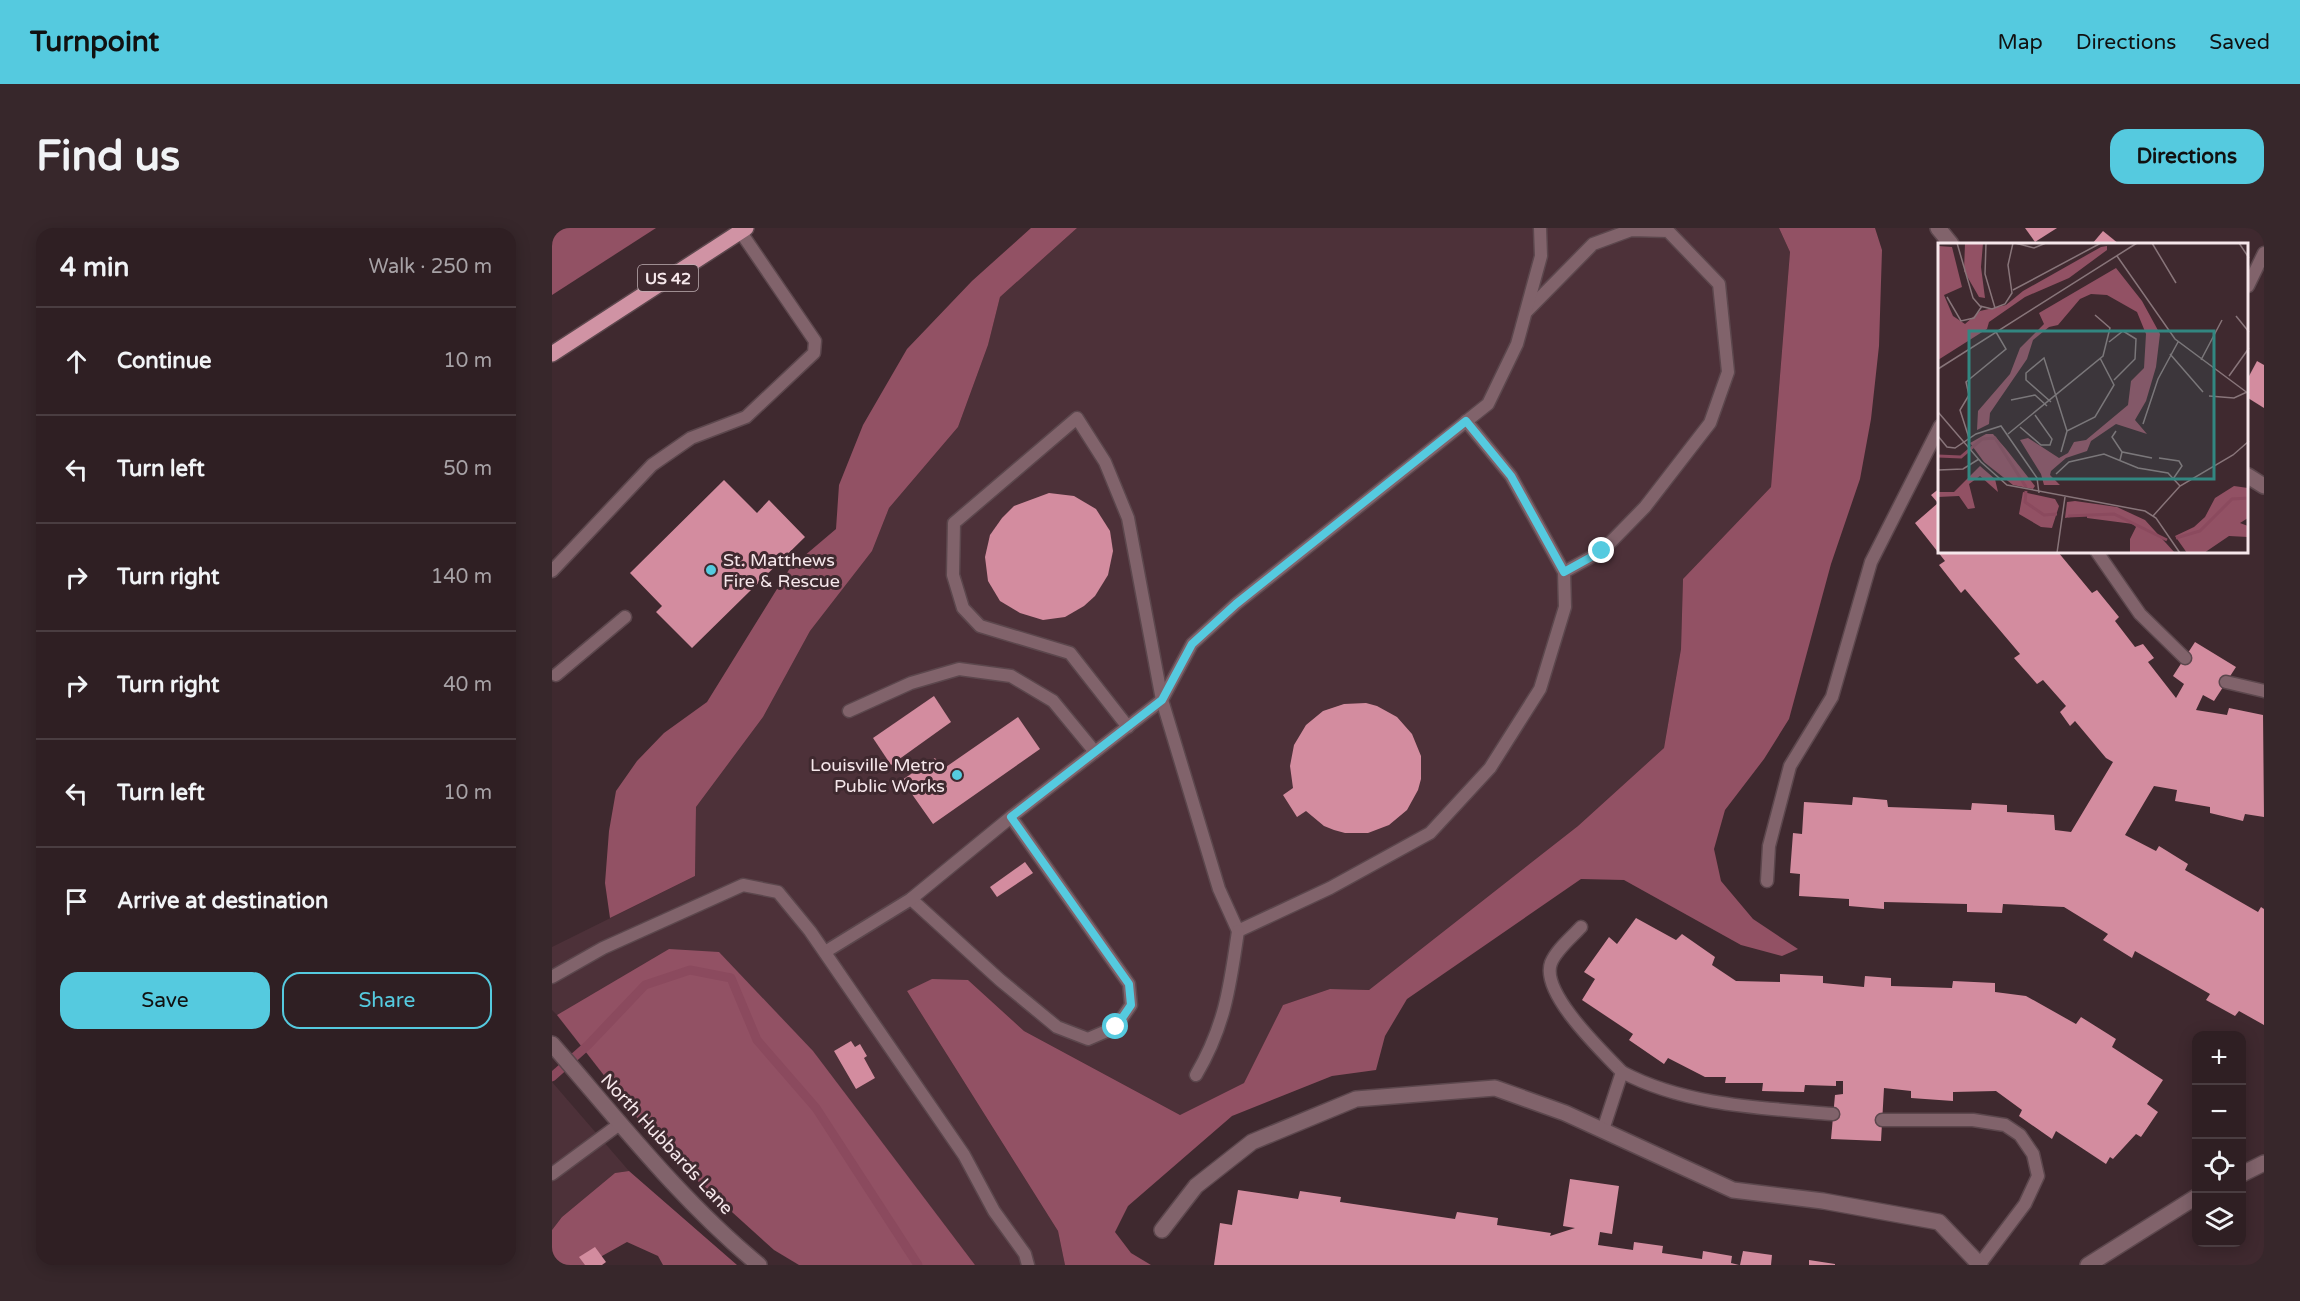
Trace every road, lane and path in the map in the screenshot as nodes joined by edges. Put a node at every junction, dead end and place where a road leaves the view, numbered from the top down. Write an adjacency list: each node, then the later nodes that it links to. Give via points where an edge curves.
1 (1540, 228): 7 (lane, via 1541,256)
2 (1938, 228): 4 (street)
3 (743, 230): 8 (main road, US 42); 14 (lane, via 815,341 814,353 746,417 691,438 652,465)
4 (1950, 243)
5 (2264, 253): 6 (lane)
6 (2249, 282)
7 (1526, 312): 9 (lane, via 1517,344 1488,404); 15 (lane, via 1593,244 1631,230 1668,231 1719,284 1728,372 1710,423 1638,515 1602,551)
8 (552, 354)
9 (1466, 421): 15 (lane, via 1511,476); 21 (lane, via 1236,604 1192,644)
10 (1938, 430): 26 (lane, via 1871,562 1832,698 1790,766 1769,846)
11 (2249, 477): 12 (street)
12 (2264, 486)
13 (2098, 554): 17 (lane, via 2140,614)
14 (552, 570)
15 (1564, 572): 29 (lane, via 1565,608 1540,689 1490,768 1430,833 1330,888)
16 (625, 617): 18 (lane)
17 (2185, 658)
18 (553, 674)
19 (2226, 682): 20 (lane)
20 (2264, 691)
21 (1162, 700): 23 (lane); 23 (lane, via 1128,519 1105,462 1077,418 954,523 953,575 963,608 980,626 1070,653); 29 (lane, via 1219,889)
22 (849, 711): 24 (lane, via 911,684 959,669 1011,676 1053,701)
23 (1128, 727): 24 (lane)
24 (1095, 752): 25 (lane)
25 (1011, 817): 27 (lane); 27 (lane, via 1129,984 1131,1005 1116,1027 1088,1040 1057,1027)
26 (1767, 881)
27 (911, 899): 30 (lane)
28 (1581, 927): 33 (lane, via 1551,961 1549,972 1575,1023)
29 (1238, 931): 34 (lane, via 1228,997 1212,1049)
30 (825, 952): 31 (lane, via 778,892 743,885 603,948); 45 (lane, via 964,1155)
31 (552, 977)
32 (553, 1045): 37 (street, North Hubbards Lane)
33 (1622, 1072): 35 (lane, via 1647,1085 1727,1104); 38 (lane)
34 (1196, 1075)
35 (1833, 1114)
36 (1882, 1120): 46 (lane, via 1973,1120 2005,1125 2020,1135 2033,1154 2038,1176 2025,1204)
37 (621, 1123): 41 (lane); 44 (street, North Hubbards Lane, via 732,1243)
38 (1603, 1130): 43 (street, via 1495,1088 1356,1099 1252,1142 1196,1186); 46 (street, via 1733,1190 1939,1222)
39 (2264, 1163): 40 (street)
40 (2246, 1172)
41 (552, 1174)
42 (2192, 1200): 47 (street)
43 (1162, 1230)
44 (759, 1265)
45 (1028, 1265)
46 (1979, 1265)
47 (2088, 1265)

